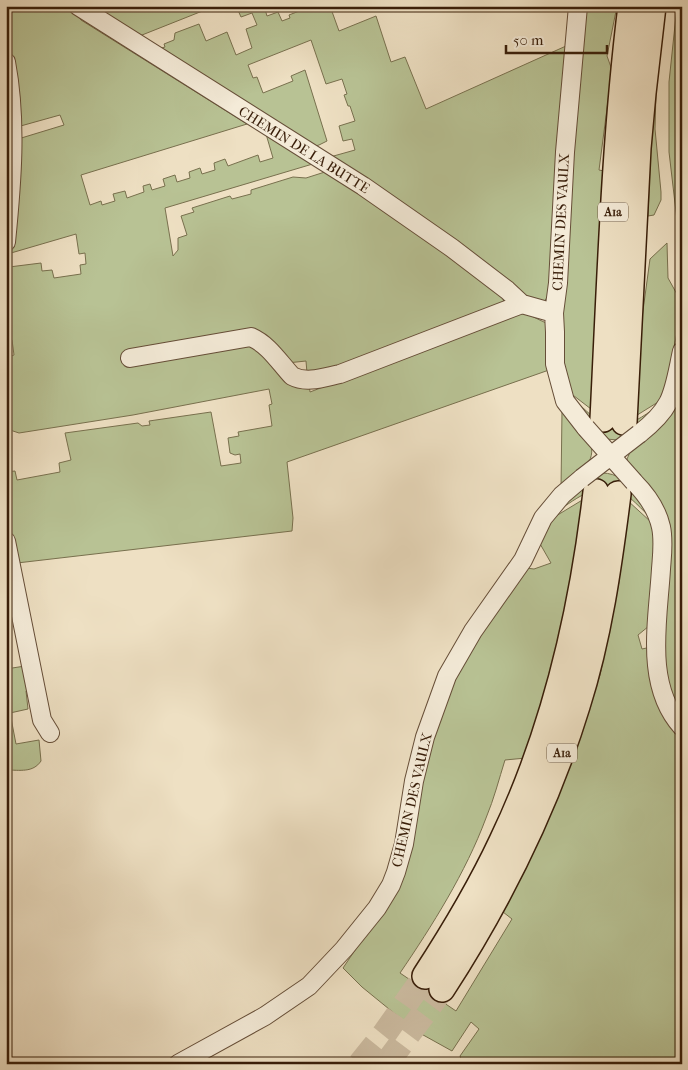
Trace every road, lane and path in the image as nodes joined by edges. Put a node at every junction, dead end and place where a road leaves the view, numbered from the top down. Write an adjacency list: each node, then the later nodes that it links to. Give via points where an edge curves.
1 (78, 6): 7 (street, CHEMIN DE LA BUTTE, via 363,186 452,248)
2 (578, 6): 8 (street, CHEMIN DES VAULX)
3 (632, 6): 11 (highway, A1a, via 619,120 613,214)
4 (654, 6): 11 (highway, A1a)
5 (6, 62): 6 (street, via 14,134)
6 (6, 242)
7 (522, 304): 8 (street, CHEMIN DE LA BUTTE); 10 (street, via 340,374 316,379 292,376 268,347 251,337)
8 (554, 313): 11 (street, CHEMIN DES VAULX, via 554,364 569,409)
9 (682, 351): 11 (street, CHEMIN DES VAULX, via 669,404 662,415)
10 (130, 358)
11 (613, 426): 12 (street, CHEMIN DES VAULX, bridge); 12 (street, CHEMIN DES VAULX, bridge)
12 (611, 456): 13 (street, CHEMIN DES VAULX, bridge); 13 (street, CHEMIN DES VAULX, bridge)
13 (608, 486): 15 (street, CHEMIN DES VAULX, via 651,502 661,526 658,672 666,702); 17 (highway, A1a, via 605,591 585,677 563,749 536,819 470,946); 18 (street, CHEMIN DES VAULX, via 562,495 548,512 524,560 473,631 447,676 425,737 396,872 377,908 309,986 265,1016)
14 (6, 541): 16 (street, via 42,720)
15 (682, 727)
16 (50, 733)
17 (434, 983)
18 (178, 1064)

